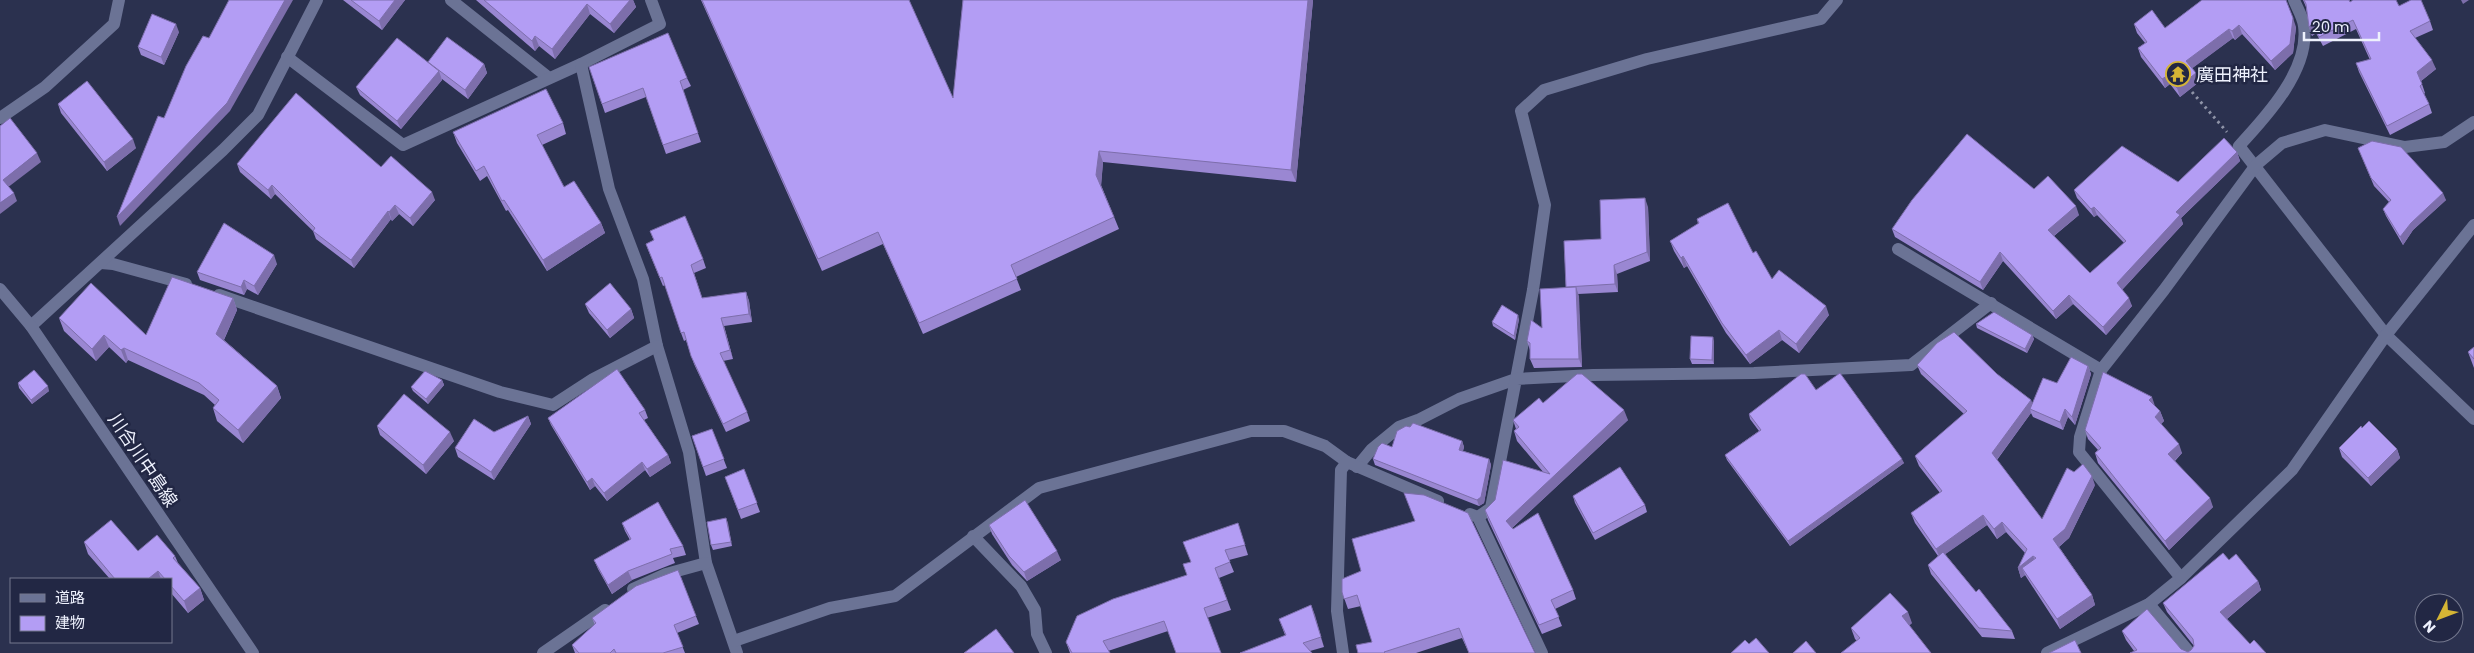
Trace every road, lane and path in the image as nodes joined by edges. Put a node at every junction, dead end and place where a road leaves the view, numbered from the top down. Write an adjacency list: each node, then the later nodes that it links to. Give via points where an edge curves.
1 (119, 0): 11 (street, via 114,24 45,87)
2 (317, 0): 7 (street)
3 (451, 0): 9 (street)
4 (651, 0): 8 (street, via 660,24)
5 (1837, 0): 24 (street, via 1821,19 1648,59 1544,90 1521,111 1545,205)
6 (2294, 0): 13 (street, via 2304,25 2302,55 2270,112)
7 (287, 57): 9 (street, via 403,145); 17 (street, via 258,114)
8 (581, 64): 9 (street); 22 (street, via 610,189 643,278)
9 (550, 78)
10 (2192, 92): 13 (path)
11 (0, 118)
12 (2474, 122): 14 (street, via 2444,142 2405,147 2325,130 2282,143)
13 (2239, 146): 14 (street)
14 (2256, 165): 21 (street); 23 (street)
15 (2474, 225): 21 (street)
16 (1898, 249): 19 (street)
17 (101, 263): 20 (street); 22 (street, via 203,290 500,392 553,405 593,379)
18 (0, 289): 20 (street, 川合川中島線)
19 (1991, 303): 23 (street); 24 (street, via 1911,365)
20 (31, 326): 33 (street, 川合川中島線)
21 (2386, 335): 25 (street); 30 (street, via 2292,470)
22 (657, 346): 29 (street, via 689,452)
23 (2101, 370): 30 (street, via 2080,437 2079,452)
24 (1516, 379): 26 (street, via 1459,399 1399,427); 27 (street, via 1491,508)
25 (2474, 419)
26 (1352, 464): 27 (street); 28 (street, via 1325,446 1284,430 1251,431 1040,488); 36 (street, via 1341,470 1337,611)
27 (1478, 517): 37 (street)
28 (973, 536): 32 (street, via 895,596 830,608); 35 (street, via 1021,586 1035,610 1037,634)
29 (706, 563): 32 (street); 34 (street, via 666,574 635,588)
30 (2182, 578): 31 (street)
31 (2149, 604): 38 (street); 39 (street)
32 (736, 647)
33 (253, 653)
34 (543, 653)
35 (1046, 653)
36 (1343, 653)
37 (1542, 653)
38 (2047, 653)
39 (2190, 653)

